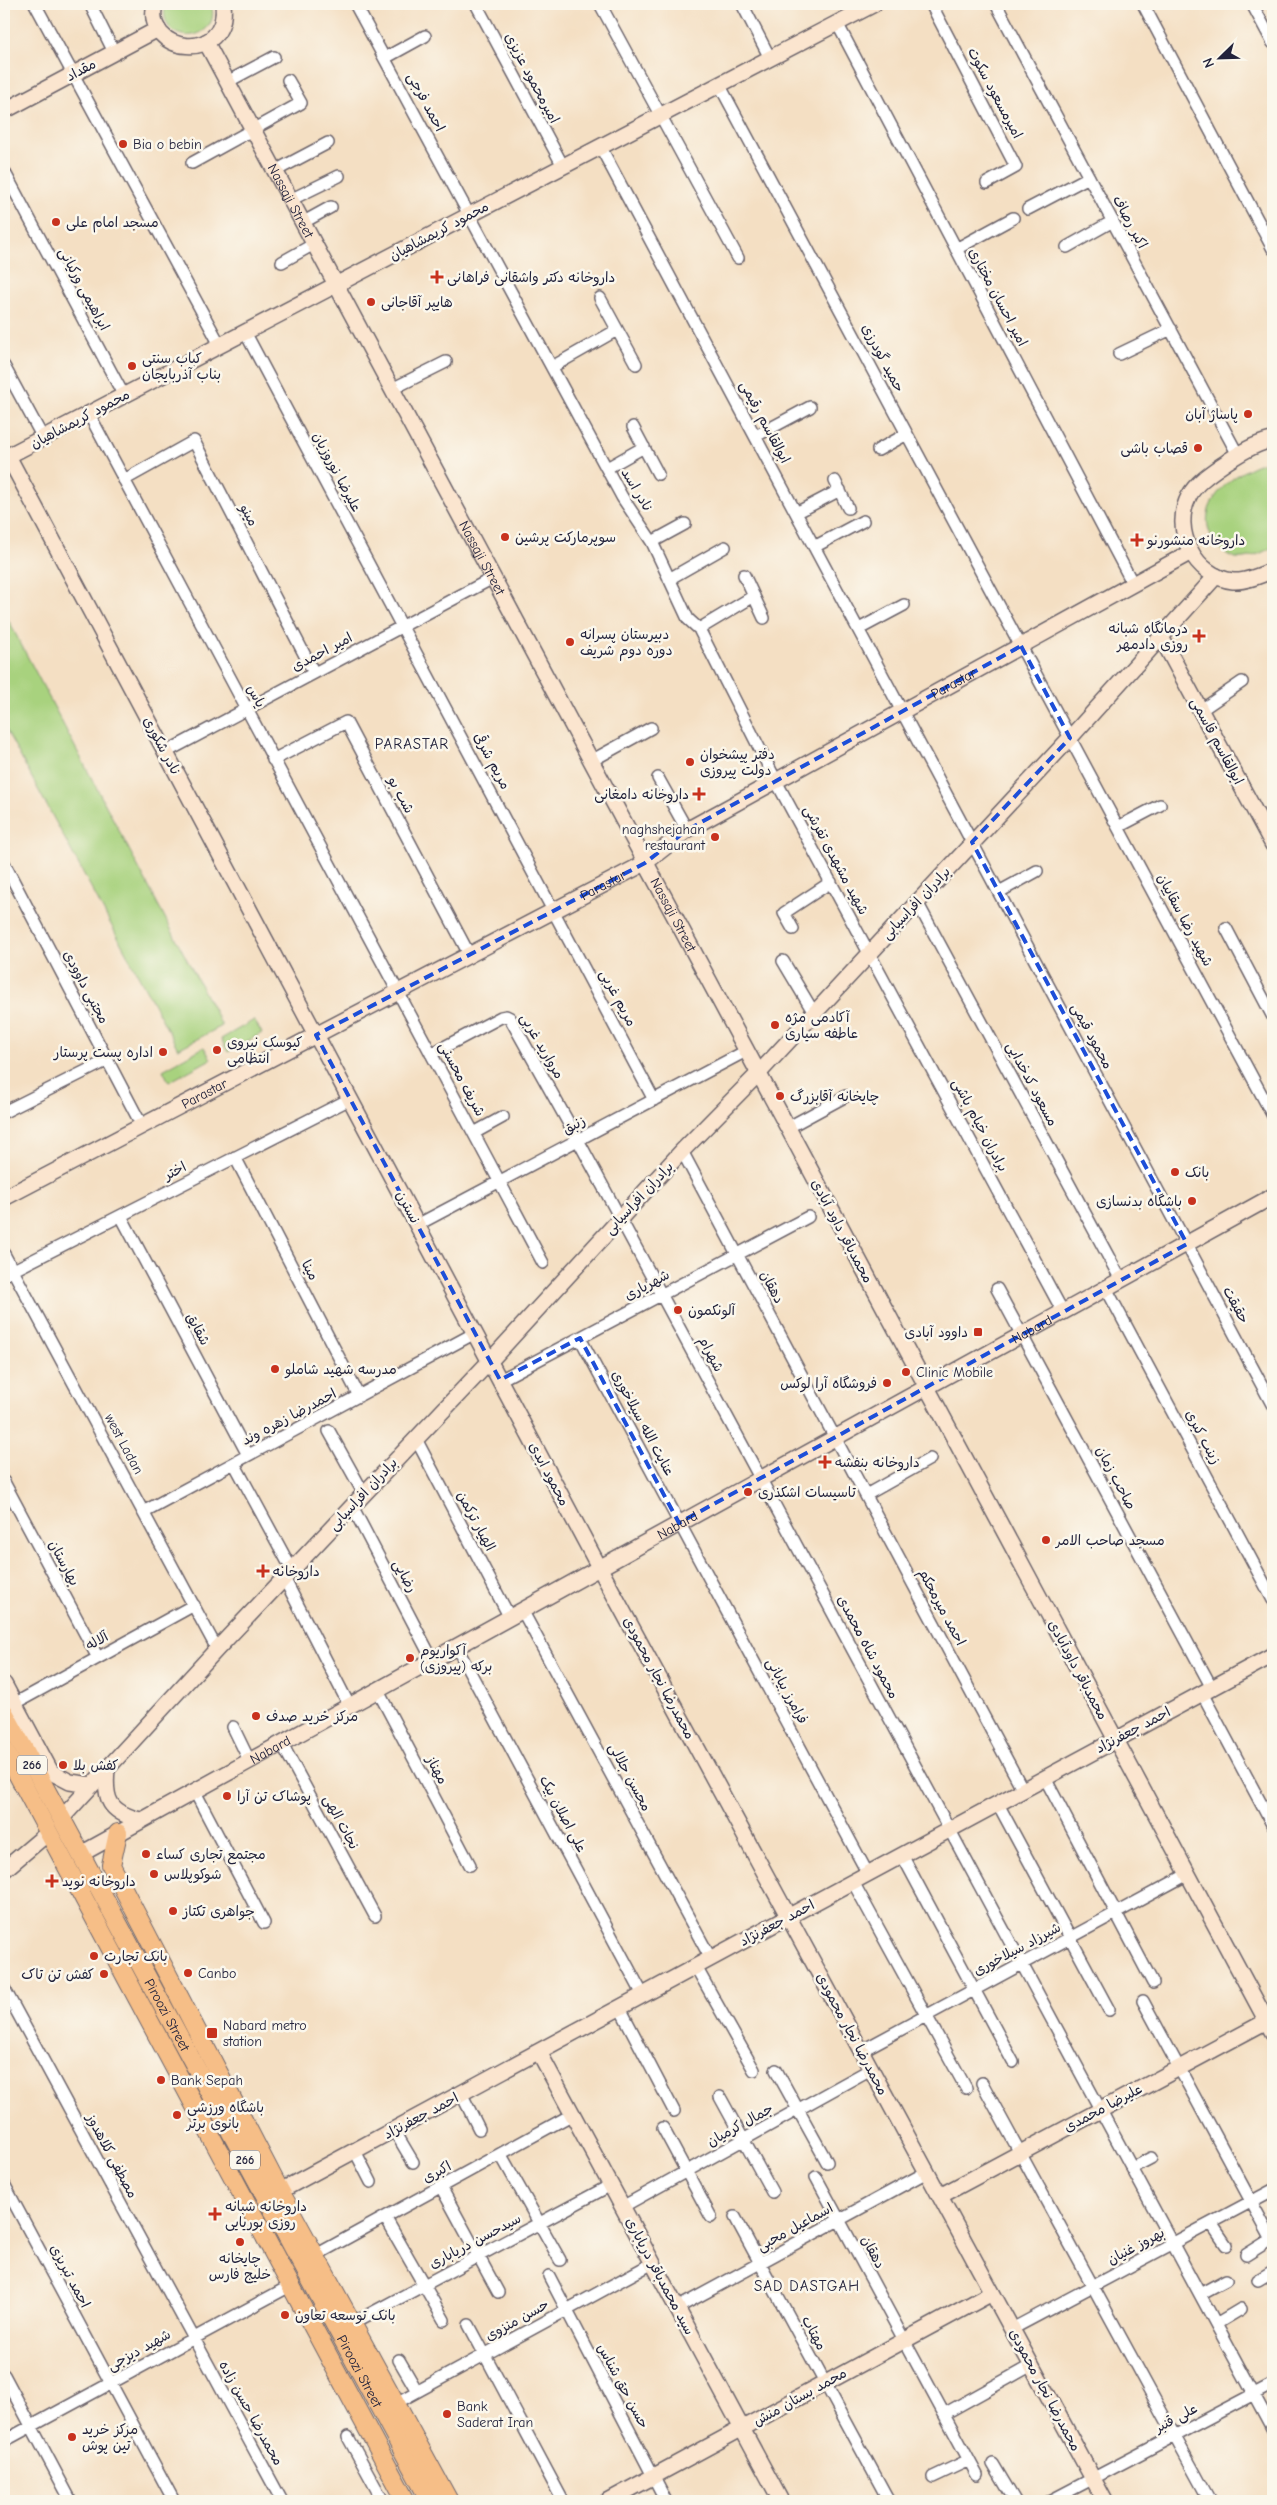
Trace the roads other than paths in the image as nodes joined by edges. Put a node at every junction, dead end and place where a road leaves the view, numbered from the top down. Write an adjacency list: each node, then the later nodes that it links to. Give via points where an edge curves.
1 (35, 4): 23 (street)
2 (90, 4): 19 (street)
3 (155, 4): 15 (street, via 154,18)
4 (223, 4): 17 (street, via 220,26)
5 (355, 4): 21 (street, احمد فرجی)
6 (476, 4): 33 (street, امیرمحمود عزیزی)
7 (600, 4): 28 (street)
8 (742, 4): 22 (street)
9 (931, 4): 38 (street, امیرمسعود سکوت, via 1016,167)
10 (996, 4): 37 (street, اکبر رصاف)
11 (1143, 4): 49 (street)
12 (1252, 4): 18 (street)
13 (869, 5): 14 (street, محمود کریمشاهیان)
14 (837, 23): 22 (street, محمود کریمشاهیان); 48 (street, امیر احسان مختاری)
15 (158, 29): 17 (street, via 179,45 196,46); 19 (street, مقداد)
16 (425, 36): 21 (street)
17 (206, 42): 25 (street, Nassaji Street)
18 (1273, 43)
19 (114, 52): 23 (street, مقداد)
20 (274, 57): 25 (street)
21 (385, 58): 42 (street, احمد فرجی)
22 (770, 58): 26 (street, محمود کریمشاهیان)
23 (73, 74): 27 (street, مقداد); 57 (street)
24 (288, 80): 29 (street, via 301,103)
25 (227, 82): 29 (street, Nassaji Street)
26 (719, 84): 28 (street, محمود کریمشاهیان); 68 (street, حمید گودرزی)
27 (4, 111)
28 (659, 116): 31 (street, محمود کریمشاهیان); 50 (street)
29 (252, 128): 32 (street); 35 (street, Nassaji Street)
30 (328, 143): 35 (street)
31 (600, 146): 33 (street, محمود کریمشاهیان); 69 (street, ابوالقاسم رقیمی)
32 (192, 163)
33 (563, 166): 42 (street, محمود کریمشاهیان)
34 (4, 170): 64 (street, ابراهیمی ورکیانی)
35 (274, 171): 39 (street, Nassaji Street)
36 (339, 176): 39 (street)
37 (1089, 177): 41 (street); 44 (street, اکبر رصاف)
38 (986, 183)
39 (290, 200): 45 (street, Nassaji Street)
40 (331, 207): 45 (street)
41 (1028, 209)
42 (469, 215): 52 (street, محمود کریمشاهیان); 62 (street, نادر اسد)
43 (1013, 218): 48 (street)
44 (1113, 221): 47 (street); 54 (street, اکبر رصاف)
45 (302, 223): 46 (street, Nassaji Street)
46 (314, 244): 51 (street); 52 (street, Nassaji Street)
47 (1067, 247)
48 (956, 249): 92 (street, امیر احسان مختاری)
49 (1273, 249)
50 (738, 258)
51 (282, 262)
52 (336, 285): 56 (street, محمود کریمشاهیان); 63 (street, Nassaji Street)
53 (600, 298): 55 (street)
54 (1171, 329): 58 (street); 74 (street, اکبر رصاف)
55 (617, 330): 60 (street); 62 (street)
56 (245, 332): 57 (street, محمود کریمشاهیان); 96 (street, علیرضا نوروزیان)
57 (220, 345): 64 (street, محمود کریمشاهیان)
58 (1119, 354)
59 (446, 362): 63 (street)
60 (636, 364)
61 (4, 366): 70 (street)
62 (552, 367): 76 (street, نادر اسد)
63 (392, 389): 90 (street, Nassaji Street)
64 (124, 396): 66 (street, محمود کریمشاهیان)
65 (810, 407): 69 (street)
66 (88, 414): 70 (street, محمود کریمشاهیان); 78 (street, یاس)
67 (633, 427): 72 (street)
68 (907, 434): 73 (street); 100 (street, حمید گودرزی)
69 (756, 436): 80 (street, ابوالقاسم رقیمی)
70 (43, 438): 75 (street, محمود کریمشاهیان)
71 (1273, 440): 74 (street)
72 (644, 447): 76 (street); 77 (street)
73 (878, 450)
74 (1238, 455): 86 (street, via 1206,476 1189,496 1182,525)
75 (6, 457): 108 (street, نادر شکوری)
76 (607, 468): 83 (street, نادر اسد)
77 (658, 474)
78 (124, 480): 101 (street, مینو, via 194,441); 103 (street, یاس)
79 (848, 508): 80 (street, via 837,486)
80 (796, 513): 85 (street, ابوالقاسم رقیمی)
81 (862, 521): 85 (street)
82 (685, 524): 83 (street)
83 (652, 542): 91 (street, نادر اسد)
84 (725, 547): 91 (street)
85 (814, 547): 98 (street, ابوالقاسم رقیمی)
86 (1191, 552): 89 (street); 92 (street, Parastar)
87 (1273, 570): 89 (street, via 1234,581)
88 (744, 575): 93 (street)
89 (1216, 576): 99 (street, برادران افراسیابی)
90 (493, 578): 96 (street, امیر احمدی); 110 (street, Nassaji Street)
91 (669, 578): 97 (street, نادر اسد, via 688,619)
92 (1133, 584): 100 (street, Parastar)
93 (754, 596): 95 (street); 97 (street)
94 (904, 605): 98 (street)
95 (764, 618)
96 (402, 626): 101 (street, امیر احمدی); 124 (street, مریم شرقی)
97 (699, 628): 112 (street, نادر اسد)
98 (859, 629): 105 (street, ابوالقاسم رقیمی)
99 (1161, 637): 104 (street, ابوالقاسم قاسمی); 107 (street, برادران افراسیابی)
100 (1021, 646): 105 (street, Parastar); 107 (street, حمید گودرزی)
101 (314, 673): 103 (street, امیر احمدی)
102 (1242, 682): 104 (street)
103 (246, 709): 108 (street, امیر احمدی); 109 (street, یاس)
104 (1200, 710): 117 (street, ابوالقاسم قاسمی)
105 (902, 712): 112 (street, Parastar); 116 (street, ابوالقاسم رقیمی)
106 (651, 728): 110 (street)
107 (1070, 738): 114 (street, شهید رضا سقاییان); 116 (street, برادران افراسیابی)
108 (166, 752): 133 (street, نادر شکوری)
109 (273, 760): 128 (street, شب بو, via 346,722); 130 (street, یاس)
110 (590, 761): 119 (street, Nassaji Street)
111 (658, 778): 115 (street)
112 (776, 781): 115 (street, Parastar); 121 (street, شهید مشهدی تفرشی)
113 (1160, 805): 114 (street)
114 (1118, 827): 142 (street, شهید رضا سقاییان)
115 (688, 830): 119 (street, Parastar)
116 (972, 842): 122 (street, محمود قیمی); 123 (street, برادران افراسیابی)
117 (1273, 844)
118 (4, 862): 136 (street, مجتبی داوودی)
119 (645, 863): 124 (street, Parastar); 134 (street, Nassaji Street)
120 (1037, 872): 122 (street)
121 (830, 882): 126 (street, via 784,913); 127 (street, شهید مشهدی تفرشی)
122 (999, 892): 157 (street, محمود قیمی)
123 (917, 902): 127 (street, برادران افراسیابی); 162 (street, مسعود کدخدایی)
124 (555, 910): 128 (street, Parastar); 140 (street, مریم غربی)
125 (1226, 928): 132 (street)
126 (793, 929)
127 (869, 953): 131 (street, برادران افراسیابی); 166 (street, برادران خیام باشی)
128 (469, 954): 130 (street, Parastar)
129 (783, 961): 131 (street)
130 (399, 992): 133 (street, Parastar); 135 (street, شریف محسنی)
131 (814, 1013): 137 (street, برادران افراسیابی)
132 (1273, 1017)
133 (316, 1035): 139 (street, نسترن); 144 (street, Parastar)
134 (746, 1051): 137 (street, Nassaji Street); 140 (street, زنبق)
135 (431, 1054): 146 (street, شریف محسنی); 147 (street, مروارید غربی, via 506,1016 510,1018)
136 (108, 1060): 141 (street); 144 (street, مجتبی داوودی)
137 (758, 1074): 145 (street, محمدباقر داود آبادی); 148 (street, برادران افراسیابی)
138 (846, 1096): 145 (street)
139 (350, 1099): 149 (street, اختر); 156 (street, نسترن)
140 (654, 1100): 147 (street, زنبق)
141 (4, 1112)
142 (1273, 1116)
143 (503, 1117): 146 (street)
144 (142, 1126): 152 (street, Parastar)
145 (787, 1128): 172 (street, محمدباقر داود آبادی)
146 (474, 1133): 150 (street, شریف محسنی)
147 (578, 1140): 150 (street, زنبق); 155 (street, شهرام)
148 (682, 1151): 155 (street, برادران افراسیابی); 159 (street, دهقان)
149 (235, 1157): 153 (street, اختر); 173 (street, مینا)
150 (500, 1181): 156 (street, زنبق); 160 (street, شریف محسنی)
151 (1273, 1196): 157 (street, Nabard)
152 (4, 1198)
153 (120, 1216): 161 (street, اختر); 178 (street, شقایق)
154 (808, 1217): 159 (street, شهریاری)
155 (620, 1218): 165 (street, شهرام); 170 (street, برادران افراسیابی)
156 (417, 1225): 167 (street, نسترن)
157 (1187, 1244): 162 (street, Nabard); 174 (street, حقیقت)
158 (4, 1254): 161 (street, west Ladan)
159 (738, 1254): 165 (street, شهریاری); 176 (street, دهقان)
160 (543, 1263)
161 (8, 1273): 186 (street, west Ladan)
162 (1121, 1280): 163 (street, Nabard)
163 (1106, 1288): 166 (street, Nabard); 190 (street, زینب کبری)
164 (997, 1289): 168 (street, صاحب زمان)
165 (662, 1295): 169 (street, شهریاری); 181 (street, شهرام)
166 (1063, 1312): 168 (street, Nabard)
167 (475, 1333): 170 (street, نسترن); 173 (street, احمدرضا زهره وند)
168 (1022, 1334): 172 (street, Nabard); 200 (street, صاحب زمان)
169 (580, 1338): 171 (street, شهریاری); 187 (street, عنایت الله سیلاخوری)
170 (490, 1361): 171 (street, نسترن); 177 (street, برادران افراسیابی)
171 (500, 1380): 188 (street, محمود ابدی)
172 (926, 1387): 176 (street, Nabard); 204 (street, محمدباقر داودآبادی)
173 (359, 1396): 178 (street, احمدرضا زهره وند)
174 (1273, 1406)
175 (329, 1431): 183 (street)
176 (835, 1437): 181 (street, Nabard); 184 (street, احمد میرمحکم)
177 (416, 1439): 183 (street, برادران افراسیابی); 192 (street, الهیار ترکمن)
178 (248, 1455): 180 (street, احمدرضا زهره وند)
179 (930, 1459): 184 (street)
180 (234, 1463): 186 (street, احمدرضا زهره وند); 189 (street)
181 (760, 1478): 187 (street, Nabard); 217 (street, محمود شاه محمدی)
182 (4, 1482): 195 (street, بهارستان)
183 (364, 1494): 185 (street, برادران افراسیابی)
184 (866, 1495): 212 (street, احمد میرمحکم)
185 (352, 1506): 189 (street, برادران افراسیابی); 196 (street, رضایی)
186 (143, 1512): 191 (street, west Ladan)
187 (679, 1523): 188 (street, Nabard); 224 (street, فرامرز بیابانی)
188 (599, 1567): 192 (street, Nabard); 229 (street, محمدرضا نجار محمودی)
189 (288, 1574): 194 (street, برادران افراسیابی); 201 (street)
190 (1273, 1600)
191 (194, 1605): 194 (street, west Ladan); 195 (street, آلاله)
192 (516, 1613): 193 (street, Nabard); 232 (street, محسن جلالی)
193 (456, 1646): 196 (street, Nabard); 239 (street, علی اصلان بیک)
194 (217, 1649): 208 (street, برادران افراسیابی)
195 (98, 1658): 202 (street, آلاله)
196 (432, 1659): 199 (street, Nabard)
197 (1272, 1659): 200 (street, احمد جعفرنژاد)
198 (4, 1684): 202 (street)
199 (377, 1689): 201 (street, Nabard); 222 (street, مهناز)
200 (1207, 1691): 204 (street, احمد جعفرنژاد); 216 (street, صاحب زمان)
201 (349, 1705): 205 (street, Nabard)
202 (9, 1708): 210 (street, via 51,1772 70,1782); 214 (main road, Piroozi Street / 266)
203 (233, 1727): 207 (street)
204 (1116, 1740): 209 (street, احمد جعفرنژاد); 225 (street, محمدباقر داودآبادی)
205 (281, 1742): 207 (street, Nabard); 228 (street, نجات الهی)
206 (4, 1749): 218 (main road, Piroozi Street / 266)
207 (249, 1760): 211 (street, Nabard)
208 (107, 1769): 210 (street, برادران افراسیابی); 215 (street, via 107,1794 111,1805 120,1813)
209 (1045, 1778): 212 (street, احمد جعفرنژاد); 227 (street)
210 (92, 1785): 214 (street, برادران افراسیابی)
211 (194, 1790): 215 (street, Nabard); 230 (street)
212 (1023, 1790): 213 (street, احمد جعفرنژاد)
213 (998, 1804): 217 (street, احمد جعفرنژاد); 231 (street)
214 (61, 1818): 218 (main road); 220 (main road, Piroozi Street / 266)
215 (140, 1820): 219 (street, Nabard)
216 (1273, 1826)
217 (950, 1830): 221 (street, احمد جعفرنژاد); 233 (street, محمود شاه محمدی)
218 (49, 1832): 223 (street); 307 (main road, Piroozi Street / 266)
219 (118, 1833): 220 (street, Nabard); 238 (main road, via 111,1865)
220 (81, 1854): 244 (main road, Piroozi Street / 266)
221 (902, 1856): 224 (street, احمد جعفرنژاد); 237 (street)
222 (470, 1864)
223 (4, 1870)
224 (868, 1874): 226 (street, احمد جعفرنژاد)
225 (1188, 1874): 227 (street, شیرزاد سیلاخوری); 245 (street, محمدباقر داودآبادی)
226 (853, 1882): 229 (street, احمد جعفرنژاد); 243 (street)
227 (1116, 1913): 231 (street, شیرزاد سیلاخوری); 235 (street)
228 (375, 1916)
229 (788, 1917): 232 (street, احمد جعفرنژاد); 246 (street, محمدرضا نجار محمودی)
230 (264, 1923)
231 (1070, 1937): 233 (street, شیرزاد سیلاخوری); 242 (street)
232 (711, 1959): 234 (street, احمد جعفرنژاد)
233 (1022, 1964): 237 (street, شیرزاد سیلاخوری); 260 (street, محمود شاه محمدی)
234 (696, 1967): 239 (street, احمد جعفرنژاد); 252 (street)
235 (1153, 1983)
236 (4, 1988): 320 (street, مصطفی کلاهدوز)
237 (974, 1989): 243 (street, شیرزاد سیلاخوری); 248 (street)
238 (177, 1993): 244 (main road); 254 (main road)
239 (643, 1995): 241 (street, احمد جعفرنژاد)
240 (1143, 2001): 250 (street)
241 (620, 2008): 247 (street, احمد جعفرنژاد); 261 (street)
242 (1109, 2010)
243 (926, 2015): 246 (street, شیرزاد سیلاخوری); 256 (street)
244 (172, 2026): 249 (main road, Piroozi Street / 266)
245 (1270, 2027): 250 (street, علیرضا محمدی)
246 (861, 2051): 251 (street, محمدرضا نجار محمودی)
247 (539, 2052): 257 (street, احمد جعفرنژاد); 262 (street, سید محمدباقر دریاباری)
248 (1013, 2062)
249 (195, 2068): 254 (main road); 283 (main road, Piroozi Street / 266)
250 (1179, 2068): 260 (street, علیرضا محمدی); 285 (street)
251 (871, 2069): 259 (street, جمال کرمیان); 275 (street, محمدرضا نجار محمودی)
252 (754, 2070)
253 (776, 2070): 259 (street)
254 (223, 2080): 283 (main road)
255 (982, 2083): 268 (street)
256 (966, 2088)
257 (462, 2095): 264 (street); 265 (street, احمد جعفرنژاد)
258 (720, 2097): 266 (street)
259 (798, 2110): 266 (street, جمال کرمیان); 272 (street)
260 (1100, 2110): 268 (street, علیرضا محمدی); 273 (street, محمود شاه محمدی)
261 (674, 2111)
262 (573, 2114): 269 (street, اکبری); 279 (street, سید محمدباقر دریاباری)
263 (663, 2128): 274 (street)
264 (479, 2129)
265 (394, 2130): 267 (street, احمد جعفرنژاد); 271 (street)
266 (744, 2140): 274 (street, جمال کرمیان); 282 (street)
267 (355, 2151): 277 (street); 283 (street, احمد جعفرنژاد)
268 (1020, 2153): 284 (street, علیرضا محمدی); 308 (street)
269 (501, 2155): 280 (street, اکبری); 292 (street)
270 (1151, 2158): 273 (street)
271 (414, 2162)
272 (827, 2162)
273 (1132, 2168): 294 (street, محمود شاه محمدی)
274 (686, 2172): 286 (street, جمال کرمیان); 289 (street)
275 (927, 2172): 284 (street, محمدرضا نجار محمودی); 290 (street, اسماعیل محبی)
276 (816, 2177): 290 (street, دهقان)
277 (371, 2182)
278 (4, 2184): 326 (street, احمد تبریزی)
279 (611, 2185): 286 (street, سید محمدباقر دریاباری); 292 (street, سیدحسن دریاباری)
280 (441, 2187): 287 (street, اکبری); 298 (street)
281 (1273, 2190): 285 (street, بهروز غنیان)
282 (772, 2192)
283 (273, 2195): 297 (main road); 340 (main road, Piroozi Street / 266)
284 (940, 2196): 310 (street, محمدرضا نجار محمودی)
285 (1252, 2202): 291 (street, بهروز غنیان); 293 (street)
286 (622, 2207): 300 (street, سید محمدباقر دریاباری)
287 (385, 2217): 297 (street, اکبری); 306 (street)
288 (735, 2217): 301 (street, مهتاب)
289 (711, 2218)
290 (839, 2220): 301 (street, اسماعیل محبی); 321 (street, دهقان)
291 (1211, 2223): 294 (street, بهروز غنیان); 295 (street)
292 (539, 2224): 298 (street, سیدحسن دریاباری); 299 (street)
293 (1273, 2240): 296 (street)
294 (1173, 2244): 308 (street, بهروز غنیان); 311 (street, محمود شاه محمدی)
295 (1226, 2245)
296 (1246, 2255)
297 (316, 2256): 316 (main road)
298 (479, 2256): 306 (street, سیدحسن دریاباری); 309 (street)
299 (560, 2260)
300 (653, 2263): 312 (street, سید محمدباقر دریاباری); 314 (street, حسن منزوی)
301 (760, 2263): 312 (street, اسماعیل محبی); 327 (street, مهتاب)
302 (1273, 2271): 305 (street)
303 (548, 2276): 314 (street, حسن حق شناس)
304 (1226, 2280): 311 (street)
305 (1258, 2280)
306 (424, 2285): 315 (street); 316 (street, سیدحسن دریاباری)
307 (290, 2286): 320 (street, شهید دیزجی); 342 (main road, Piroozi Street / 266)
308 (1093, 2286): 319 (street, بهروز غنیان); 336 (street)
309 (498, 2292)
310 (992, 2293): 319 (street, محمدرضا نجار محمودی); 321 (street, محمد بستان منش)
311 (1200, 2294): 317 (street, محمود شاه محمدی)
312 (677, 2308): 334 (street, سید محمدباقر دریاباری)
313 (1242, 2309): 317 (street)
314 (566, 2310): 322 (street, حسن منزوی); 344 (street, حسن حق شناس)
315 (444, 2320)
316 (353, 2323): 331 (main road)
317 (1216, 2324): 330 (street, محمود شاه محمدی)
318 (468, 2325): 322 (street)
319 (1012, 2329): 324 (street, محمدرضا نجار محمودی)
320 (193, 2338): 326 (street, شهید دیزجی); 349 (street, محمدرضا حسن زاده)
321 (904, 2340): 327 (street, محمد بستان منش); 332 (street, دهقان)
322 (485, 2354): 329 (street, حسن منزوی); 354 (street)
323 (399, 2360): 329 (street)
324 (1032, 2365): 332 (street); 346 (street, محمدرضا نجار محمودی)
325 (4, 2375): 333 (street)
326 (111, 2383): 333 (street, شهید دیزجی); 348 (street, احمد تبریزی)
327 (825, 2384): 334 (street, محمد بستان منش); 358 (street, مهتاب)
328 (1273, 2384): 330 (street, علی قنبر)
329 (417, 2392): 331 (street, حسن منزوی)
330 (1254, 2394): 335 (street, محمود شاه محمدی); 336 (street, علی قنبر)
331 (396, 2403): 353 (main road)
332 (944, 2414): 339 (street, دهقان)
333 (31, 2426): 338 (street, شهید دیزجی); 347 (street)
334 (742, 2429): 344 (street, محمد بستان منش); 357 (street, سید محمدباقر دریاباری)
335 (1273, 2430)
336 (1174, 2436): 346 (street, علی قنبر); 362 (street)
337 (348, 2437): 350 (street)
338 (4, 2441)
339 (969, 2460): 343 (street, دهقان); 345 (street)
340 (409, 2464): 342 (main road); 352 (main road, Piroozi Street / 266)
341 (993, 2464): 359 (street)
342 (392, 2475): 351 (main road, Piroozi Street / 266)
343 (977, 2475)
344 (654, 2477): 355 (street, محمد بستان منش); 356 (street, حسن حق شناس)
345 (933, 2477)
346 (1093, 2478): 360 (street, علی قنبر); 361 (street, محمدرضا نجار محمودی)
347 (71, 2501)
348 (174, 2501)
349 (282, 2501)
350 (383, 2501)
351 (406, 2501)
352 (430, 2501)
353 (449, 2501)
354 (563, 2501)
355 (608, 2501)
356 (666, 2501)
357 (781, 2501)
358 (889, 2501)
359 (1015, 2501)
360 (1050, 2501)
361 (1105, 2501)
362 (1210, 2501)

